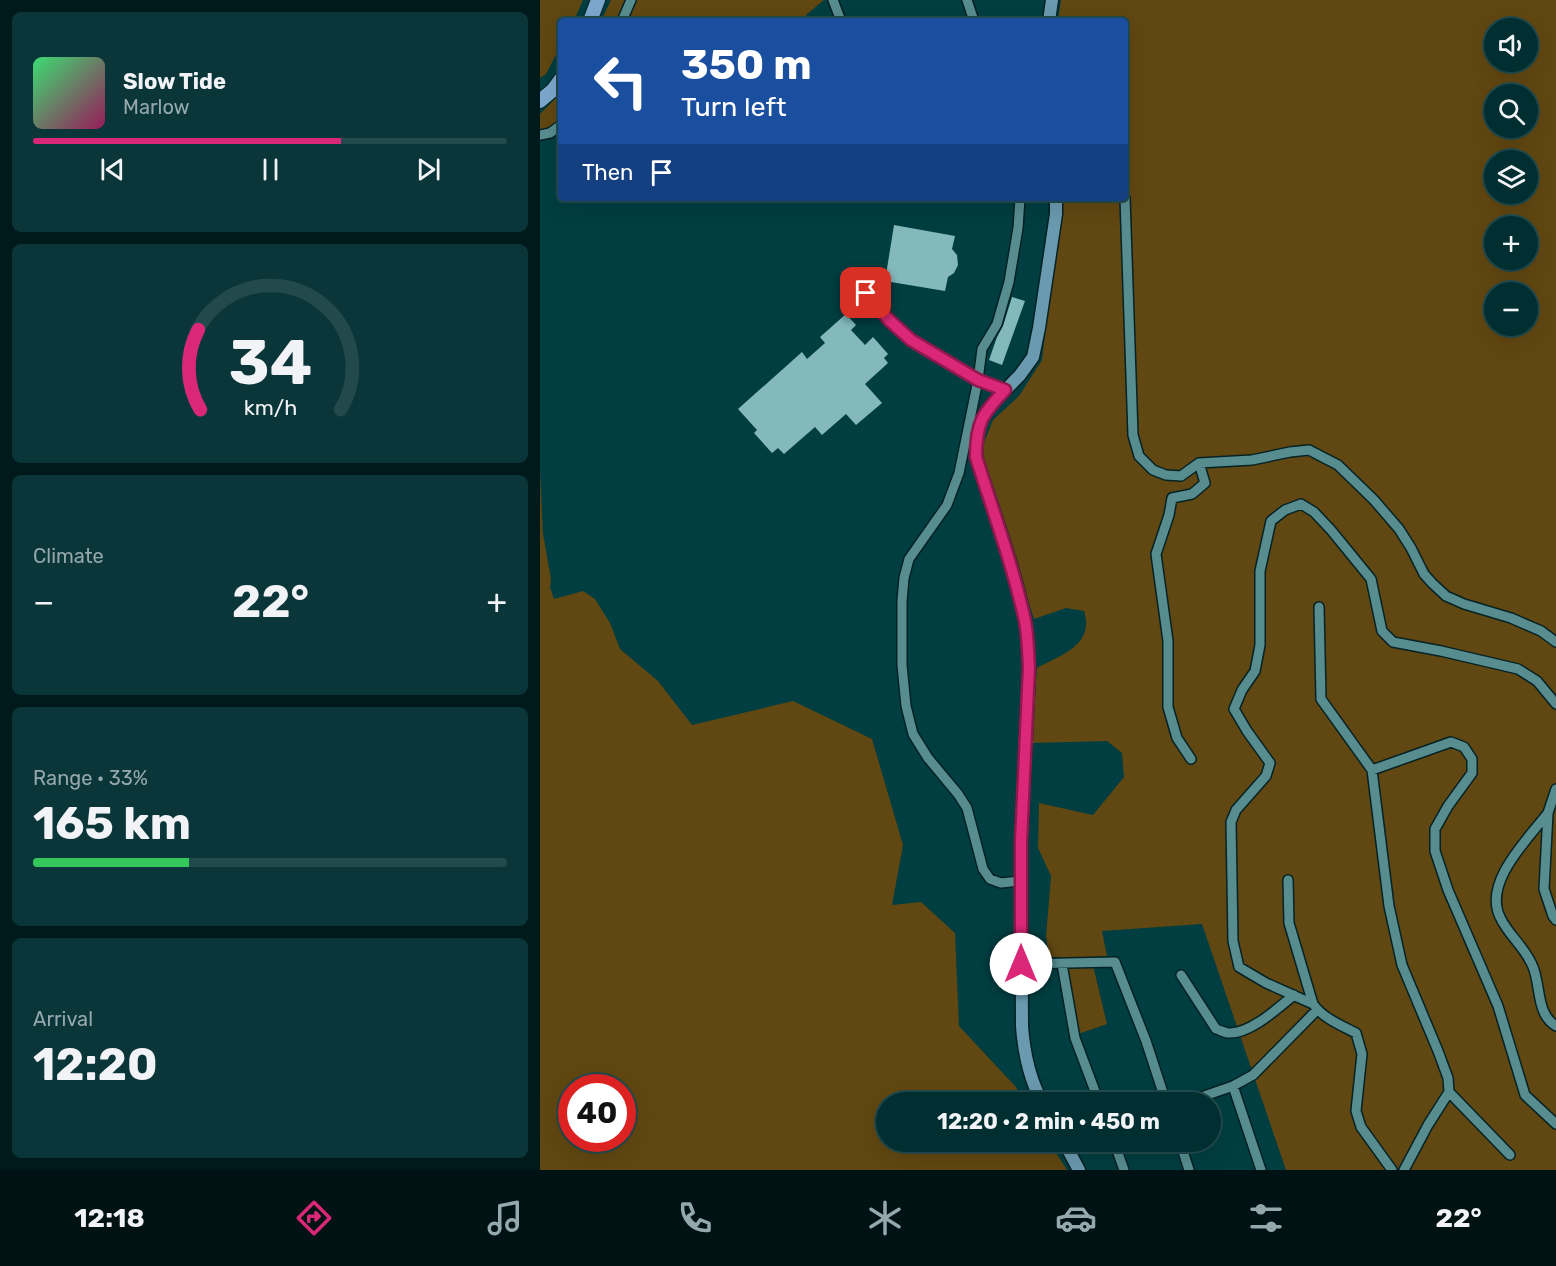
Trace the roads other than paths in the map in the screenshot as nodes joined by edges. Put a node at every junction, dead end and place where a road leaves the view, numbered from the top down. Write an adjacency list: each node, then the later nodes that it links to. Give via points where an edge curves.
1 (598, 0): 6 (main road)
2 (631, 0): 7 (street)
3 (833, 0): 8 (street)
4 (967, 0): 9 (street)
5 (1052, 0): 10 (street)
6 (591, 18)
7 (623, 18)
8 (841, 18)
9 (973, 18)
10 (1049, 18)
11 (558, 83): 12 (main road)
12 (540, 101)
13 (558, 127): 14 (street)
14 (540, 135)
15 (1020, 201): 19 (street, via 1009,282 997,324 982,349)
16 (1056, 201): 20 (street, via 1033,357)
17 (1125, 201): 21 (street, via 1133,435 1139,456 1153,470 1181,476)
18 (866, 293): 19 (street, via 911,340)
19 (978, 380): 20 (street); 30 (street, via 959,473 947,506 909,559 902,600 902,665 913,734 967,808 983,869 990,879 1001,883)
20 (1005, 390): 30 (street, via 980,422 976,457 1013,573 1028,643)
21 (1199, 463): 23 (street, via 1252,460 1309,450 1338,465 1374,500 1399,530 1424,574 1446,596 1511,618); 25 (street, via 1205,483 1192,494 1172,498 1156,554 1168,641 1168,708 1177,738)
22 (1319, 607): 26 (street, via 1321,699)
23 (1556, 642)
24 (1556, 704): 35 (street, via 1537,681 1518,669 1393,642 1382,631 1371,579 1314,512 1301,504 1271,521 1260,571 1260,645 1255,671 1234,709 1270,763 1266,776 1236,810 1231,822 1233,941 1239,967)
25 (1191, 759)
26 (1372, 770): 43 (street, via 1389,906 1402,965 1448,1078); 44 (street, via 1451,742 1464,747 1472,759 1472,773 1435,829 1435,850 1498,1006 1525,1095)
27 (1556, 789): 28 (street)
28 (1548, 813): 31 (street, via 1544,889); 37 (street, via 1503,873 1495,903 1533,966 1539,1001)
29 (1288, 880): 36 (street, via 1289,923)
30 (1021, 881): 32 (street)
31 (1556, 920)
32 (1021, 964): 33 (street); 39 (street, via 1024,1050)
33 (1062, 964): 40 (street, via 1075,1038); 41 (street, via 1115,962)
34 (1181, 975): 35 (street, via 1216,1029 1228,1033 1241,1032 1266,1018)
35 (1294, 995): 36 (street)
36 (1315, 1006): 38 (street, via 1253,1075); 53 (street, via 1332,1022 1356,1033 1362,1054 1356,1111 1360,1127)
37 (1556, 1026)
38 (1233, 1086): 42 (street); 52 (street)
39 (1037, 1092)
40 (1095, 1092)
41 (1164, 1092)
42 (1216, 1092)
43 (1449, 1092): 48 (street); 54 (street)
44 (1556, 1124)
45 (1069, 1152): 49 (street)
46 (1118, 1152): 50 (street)
47 (1183, 1152): 51 (street)
48 (1510, 1155)
49 (1079, 1170)
50 (1124, 1170)
51 (1189, 1170)
52 (1261, 1170)
53 (1392, 1170)
54 (1404, 1170)

